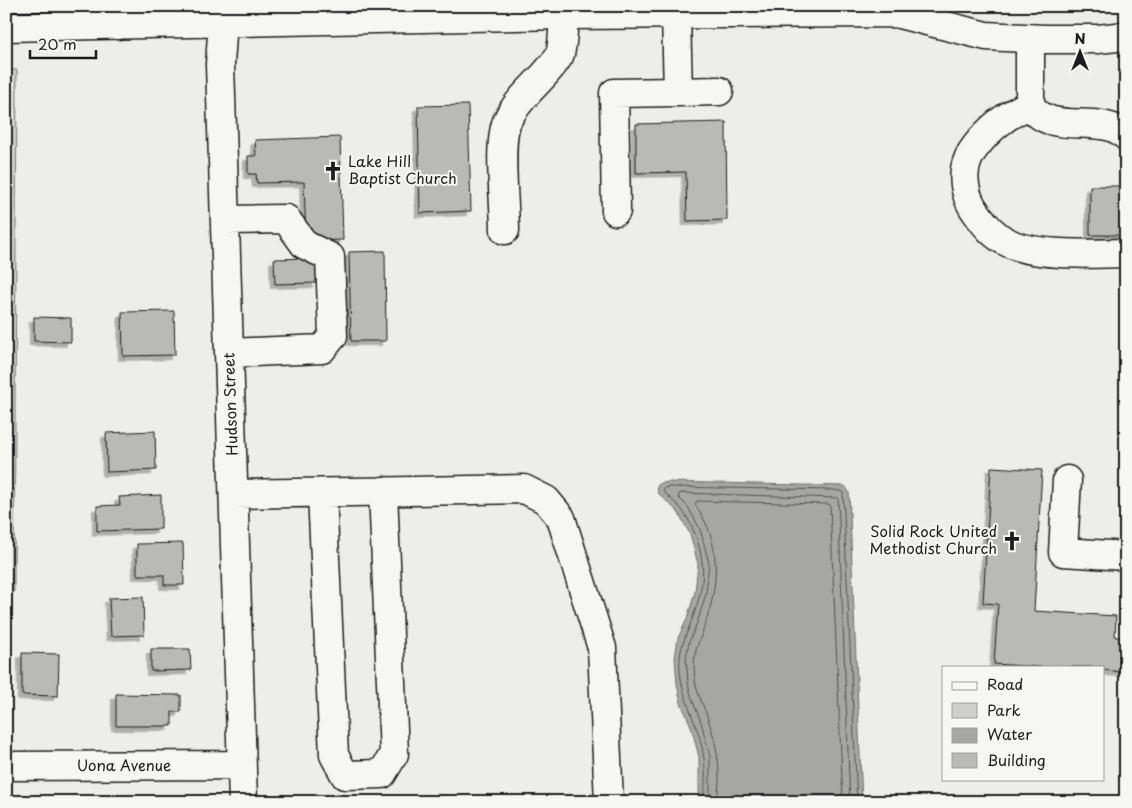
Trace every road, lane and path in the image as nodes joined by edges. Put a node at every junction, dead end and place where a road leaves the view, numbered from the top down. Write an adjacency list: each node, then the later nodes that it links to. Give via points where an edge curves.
1 (924, 6): 3 (street)
2 (612, 10): 4 (street); 5 (street)
3 (895, 10): 5 (street); 10 (street, via 986,36)
4 (564, 11): 7 (street); 19 (street, via 560,54 518,105 505,128 502,143)
5 (676, 14): 14 (street)
6 (117, 15): 7 (street); 8 (street)
7 (223, 15): 18 (street, Hudson Street, via 220,64)
8 (6, 27)
9 (1126, 36): 11 (street)
10 (1030, 39): 11 (street); 15 (street)
11 (1098, 39): 12 (street)
12 (1126, 48)
13 (720, 91): 14 (street)
14 (678, 92): 17 (street, via 614,93)
15 (1030, 104): 16 (street, via 1035,113 1054,121 1104,126); 20 (street, via 1002,120 985,135 967,160 964,174 971,206 988,229 1009,244 1033,250)
16 (1126, 136)
17 (616, 211)
18 (225, 220): 21 (street, Hudson Street); 21 (street, via 286,219 305,245 330,257 333,336 322,349)
19 (505, 230)
20 (1126, 253)
21 (229, 353): 25 (street, Hudson Street)
22 (1067, 480): 26 (street, via 1063,552)
23 (383, 491): 24 (street); 24 (street, via 394,754 382,774 345,775 334,755); 30 (street, via 524,489 546,500 561,518 602,648)
24 (322, 493): 25 (street)
25 (234, 494): 27 (street, Hudson Street)
26 (1126, 556)
27 (241, 765): 28 (street, Uona Avenue); 29 (street, Hudson Street)
28 (6, 766)
29 (243, 802)
30 (609, 802)

